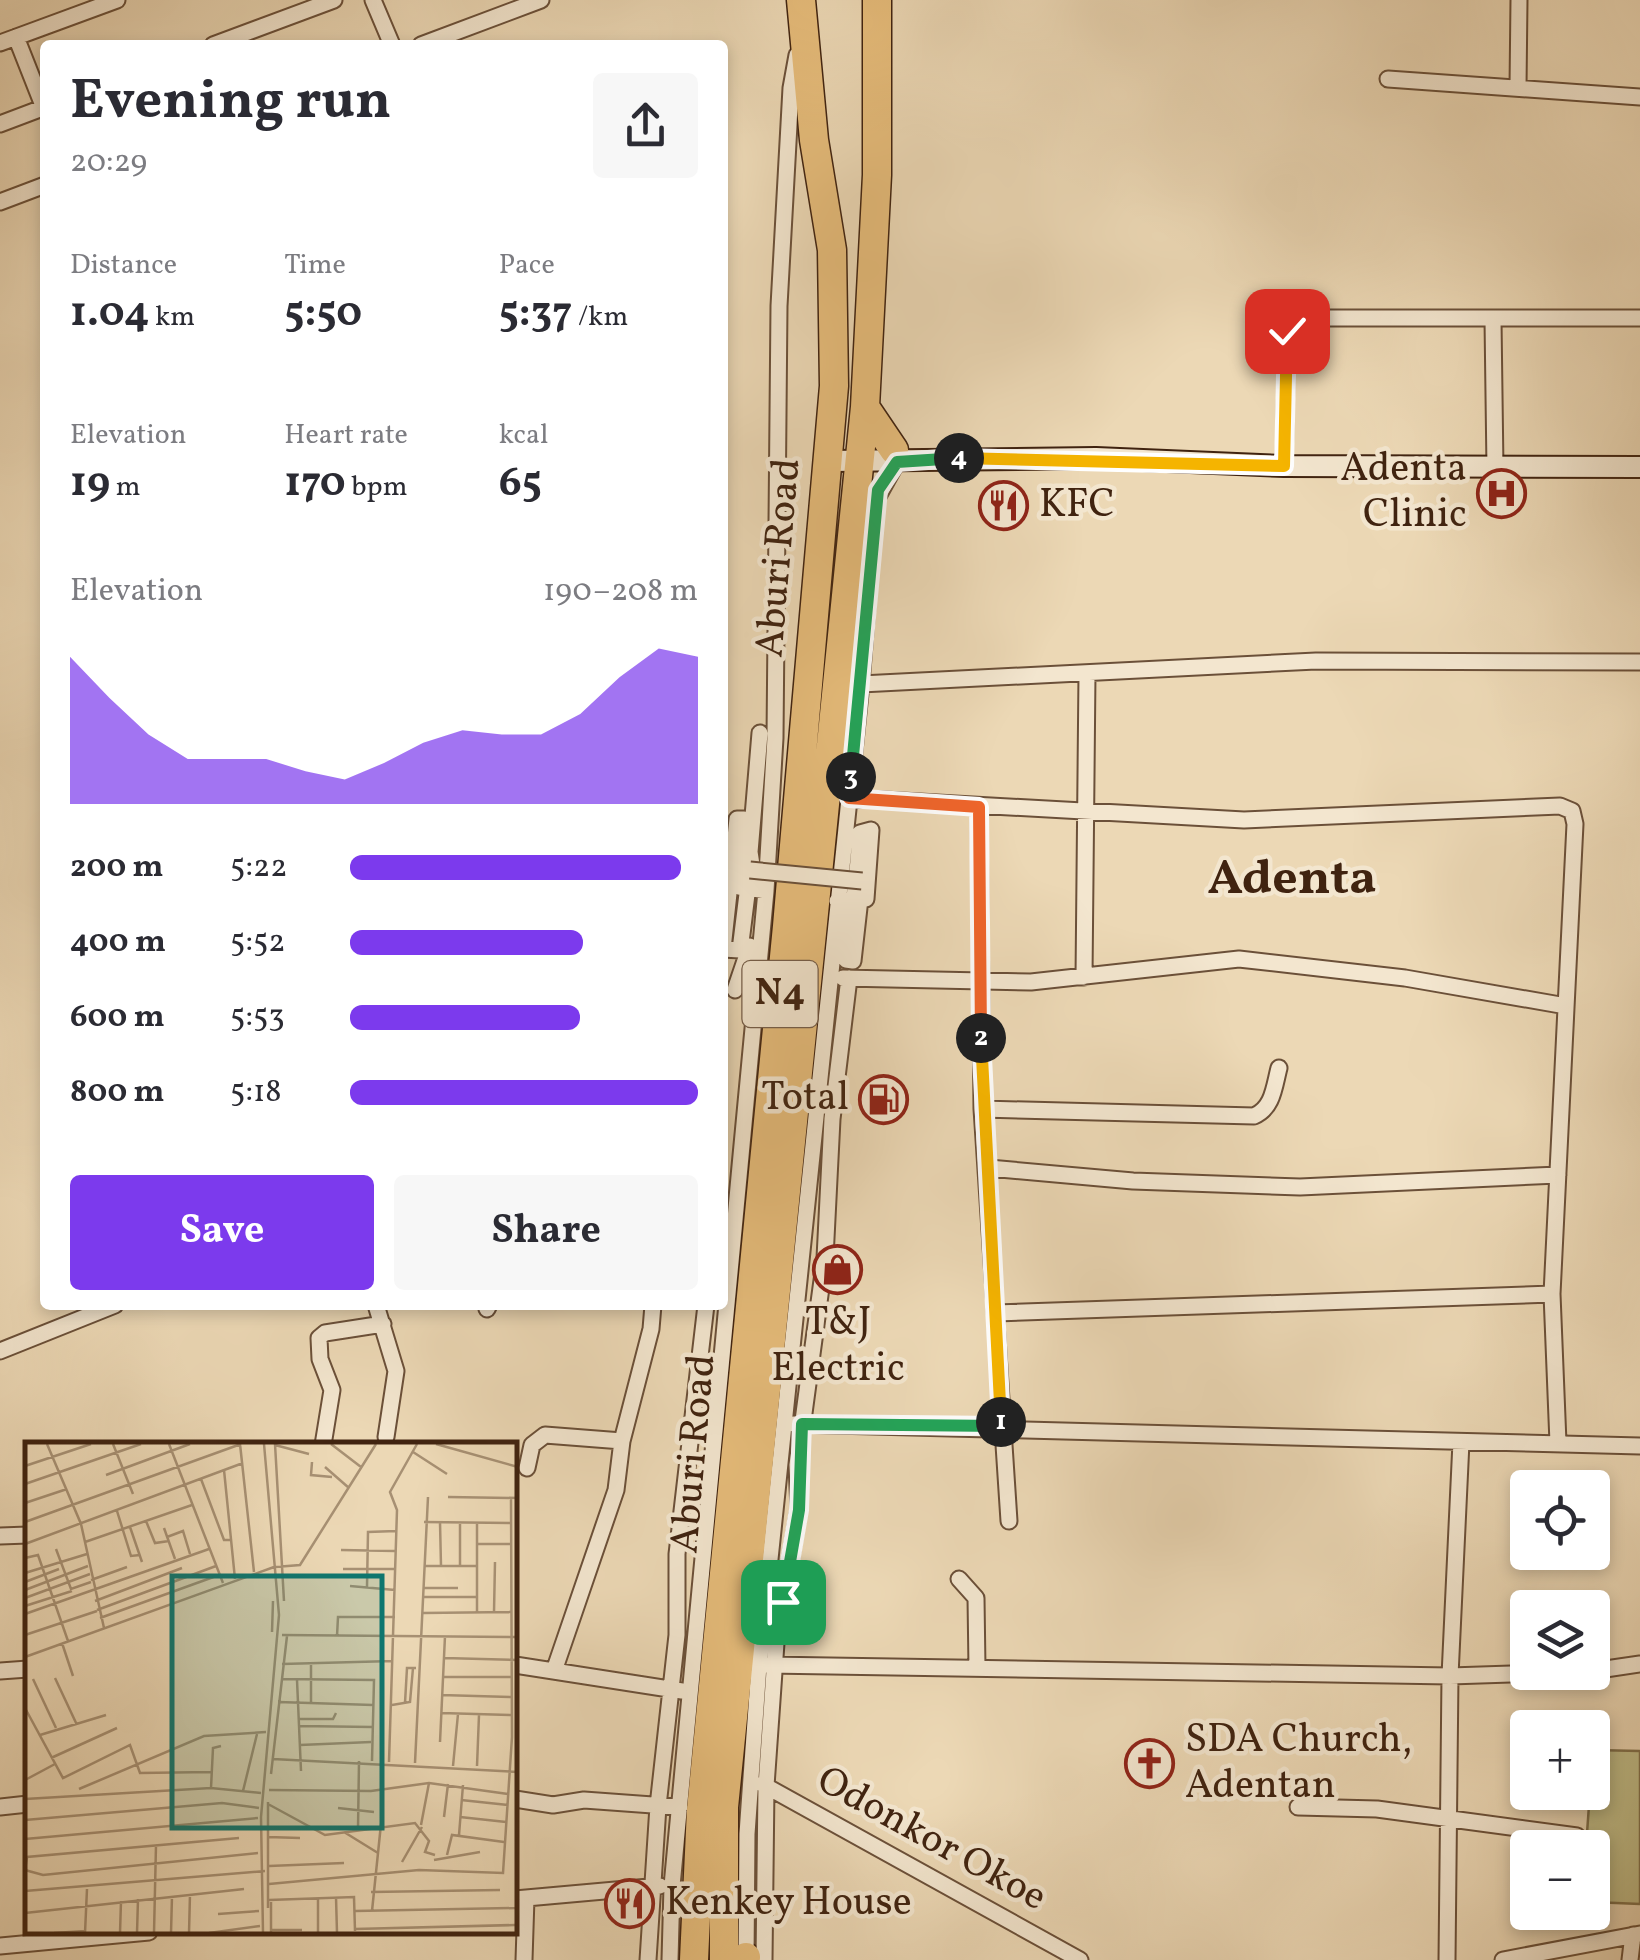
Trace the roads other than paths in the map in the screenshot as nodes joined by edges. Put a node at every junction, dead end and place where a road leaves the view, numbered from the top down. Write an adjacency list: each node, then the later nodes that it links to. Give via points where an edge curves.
1 (117, 0): 11 (street)
2 (334, 0): 12 (street)
3 (373, 0): 13 (street)
4 (489, 0): 9 (street)
5 (542, 0): 9 (street)
6 (801, 0): 10 (highway, Aburi Road / N4)
7 (878, 0): 26 (highway, N4)
8 (1519, 0): 17 (street)
9 (491, 19): 14 (street)
10 (802, 29): 27 (highway, Aburi Road / N4, via 836,304); 47 (street, via 792,88 779,306 775,738)
11 (16, 36): 15 (street); 18 (street)
12 (226, 40)
13 (390, 40)
14 (434, 40)
15 (0, 42)
16 (1388, 79): 17 (street)
17 (1518, 87): 19 (street)
18 (40, 98)
19 (1640, 98)
20 (40, 109): 21 (street)
21 (0, 124)
22 (40, 188): 23 (street)
23 (0, 202)
24 (1640, 318): 25 (street)
25 (1493, 320): 30 (street, via 1298,318 1287,331); 32 (street)
26 (865, 407): 28 (highway, N4); 29 (highway)
27 (830, 454): 28 (street); 66 (highway, Aburi Road / N4)
28 (861, 454): 29 (street); 37 (highway, N4)
29 (896, 456): 30 (street); 35 (street, via 875,502)
30 (1284, 466): 32 (street)
31 (1640, 467): 32 (street)
32 (1495, 469)
33 (1640, 662): 34 (street, via 1316,661)
34 (1088, 674): 35 (street); 40 (street)
35 (861, 684): 37 (street)
36 (760, 733): 47 (street, via 750,852)
37 (844, 738): 38 (street); 61 (highway, N4)
38 (849, 798): 39 (street); 53 (street)
39 (979, 807): 40 (street); 58 (street)
40 (1086, 815): 55 (street); 60 (street, via 1244,820 1567,808 1575,824)
41 (857, 880): 46 (street, bridge, via 750,870)
42 (857, 880): 50 (street, bridge, via 860,834 872,830 866,899)
43 (748, 888): 47 (street, bridge)
44 (748, 888): 48 (street, bridge, via 739,887 744,818 737,819)
45 (748, 888): 54 (street, bridge, via 740,950)
46 (748, 888)
47 (760, 890): 59 (street); 66 (street)
48 (728, 896)
49 (860, 899): 51 (street, bridge, via 853,961 846,960)
50 (860, 899)
51 (854, 900)
52 (854, 900): 53 (street, bridge)
53 (837, 901): 57 (street)
54 (728, 949)
55 (1084, 977): 58 (street); 60 (street, via 1239,959)
56 (849, 978): 57 (street); 58 (street); 79 (street, via 832,1119 829,1222)
57 (829, 979): 61 (street)
58 (980, 981): 63 (street)
59 (735, 990)
60 (1566, 1006): 65 (street)
61 (812, 1036): 77 (highway, N4)
62 (1280, 1068): 63 (street, via 1270,1101 1254,1116)
63 (982, 1109): 64 (street)
64 (989, 1168): 65 (street, via 1300,1186); 74 (street)
65 (1558, 1175): 68 (street)
66 (749, 1185): 67 (street); 124 (highway, Aburi Road / N4)
67 (729, 1213)
68 (1552, 1294): 74 (street); 85 (street)
69 (102, 1310): 76 (street)
70 (378, 1310): 75 (street)
71 (652, 1310): 83 (street)
72 (705, 1310): 102 (street, via 677,1554)
73 (721, 1310): 103 (street)
74 (996, 1313): 80 (street)
75 (382, 1324): 81 (street, via 396,1370); 82 (street, via 319,1338 332,1390)
76 (0, 1351)
77 (779, 1374): 78 (street); 120 (highway, N4, via 724,1808)
78 (784, 1424): 79 (street); 94 (street)
79 (802, 1424): 80 (street); 94 (street, via 799,1510)
80 (1001, 1426): 84 (street); 88 (street)
81 (386, 1438)
82 (323, 1442)
83 (622, 1442): 87 (street, via 545,1435 532,1445); 99 (street, via 616,1490)
84 (1461, 1442): 85 (street); 101 (street)
85 (1558, 1442): 86 (street)
86 (1640, 1446)
87 (527, 1468)
88 (1008, 1521)
89 (25, 1534): 90 (street)
90 (0, 1536)
91 (959, 1579): 96 (street, via 976,1598)
92 (1640, 1664): 97 (street)
93 (518, 1665): 99 (street)
94 (767, 1665): 96 (street); 104 (street); 105 (street)
95 (25, 1668): 98 (street)
96 (977, 1668): 101 (street)
97 (1610, 1668)
98 (0, 1671)
99 (554, 1671): 102 (street)
100 (1510, 1674): 101 (street)
101 (1450, 1676): 112 (street)
102 (673, 1690): 103 (street); 109 (street)
103 (691, 1692): 110 (street)
104 (750, 1778): 105 (street, Odonkor Okoe); 120 (street)
105 (766, 1786): 120 (street); 125 (street, Odonkor Okoe)
106 (518, 1799): 109 (street)
107 (25, 1804): 108 (street)
108 (0, 1806)
109 (658, 1806): 110 (street); 114 (street)
110 (680, 1806): 115 (street)
111 (1298, 1806): 112 (street)
112 (1447, 1820): 113 (street); 126 (street)
113 (1528, 1830)
114 (653, 1886): 115 (street); 116 (street); 122 (street)
115 (672, 1886): 123 (street)
116 (520, 1898): 121 (street)
117 (1637, 1934): 127 (street); 128 (street)
118 (118, 1935): 119 (street)
119 (0, 1946)
120 (745, 1959)
121 (524, 1960)
122 (648, 1960)
123 (670, 1960)
124 (694, 1960)
125 (1080, 1960)
126 (1447, 1960)
127 (1503, 1960)
128 (1630, 1960)

